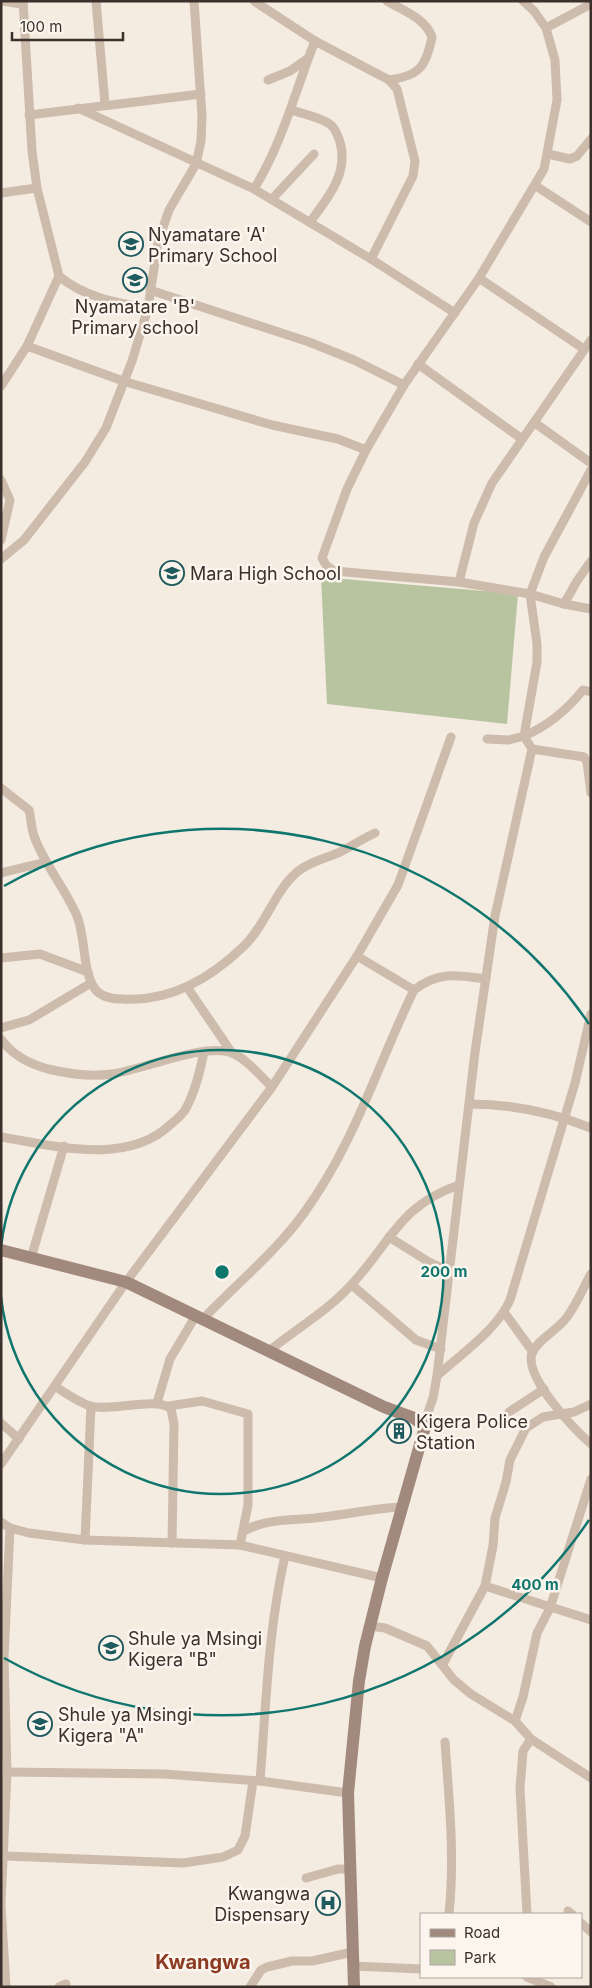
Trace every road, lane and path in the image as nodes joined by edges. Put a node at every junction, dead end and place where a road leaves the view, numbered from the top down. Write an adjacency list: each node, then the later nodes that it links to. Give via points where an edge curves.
1 (2, 1): 7 (street)
2 (96, 1): 15 (street)
3 (194, 1): 14 (street)
4 (254, 1): 10 (street)
5 (387, 1): 13 (street, via 428,27 432,38 424,64 415,74)
6 (523, 1): 9 (street)
7 (22, 3): 18 (street)
8 (591, 4): 9 (street)
9 (546, 28): 21 (street, via 555,60 557,92)
10 (315, 41): 11 (street); 13 (street)
11 (308, 58): 12 (street, via 290,71); 17 (street)
12 (268, 80)
13 (389, 80): 30 (street, via 397,89 415,161 408,192)
14 (201, 94): 15 (street); 22 (street, via 201,141)
15 (105, 104): 16 (street)
16 (78, 108): 18 (street); 22 (street)
17 (291, 110): 25 (street, via 271,162); 28 (street, via 331,125 342,153 340,175)
18 (29, 115): 24 (street)
19 (591, 139): 21 (street, via 577,156 570,159)
20 (314, 154): 27 (street)
21 (548, 154): 23 (street)
22 (196, 164): 25 (street); 33 (street, via 163,224)
23 (536, 186): 29 (street); 32 (street)
24 (38, 188): 26 (street); 31 (street)
25 (254, 189): 27 (street)
26 (1, 193)
27 (272, 199): 28 (street)
28 (310, 222): 30 (street)
29 (591, 222)
30 (371, 259): 35 (street)
31 (59, 276): 34 (street, via 67,284 100,298); 37 (street)
32 (479, 278): 35 (street); 38 (street)
33 (150, 290): 34 (street); 41 (street, via 309,342)
34 (148, 308): 40 (street)
35 (455, 313): 39 (street)
36 (591, 340): 38 (street)
37 (27, 346): 40 (street); 42 (street)
38 (584, 349): 43 (street)
39 (418, 364): 41 (street); 44 (street)
40 (123, 381): 45 (street, via 241,416 338,439); 50 (street, via 106,428 86,462 24,540)
41 (404, 385): 45 (street)
42 (1, 386)
43 (535, 423): 44 (street); 46 (street)
44 (522, 439): 52 (street, via 503,464 483,502)
45 (366, 450): 52 (street, via 330,531 322,558 326,565 334,571 348,573)
46 (591, 463)
47 (591, 470): 53 (street, via 544,557)
48 (1, 480): 49 (street, via 10,500)
49 (1, 540)
50 (1, 559)
51 (591, 562): 54 (street)
52 (458, 582): 53 (street)
53 (530, 594): 54 (street); 57 (street, via 537,662)
54 (564, 604): 55 (street)
55 (591, 609)
56 (588, 689): 57 (street, via 539,730)
57 (524, 736): 59 (street); 60 (street)
58 (451, 737): 66 (street, via 398,885)
59 (487, 740)
60 (532, 749): 62 (street, via 584,757); 69 (street, via 495,916)
61 (1, 788): 64 (street, via 29,810 34,835)
62 (591, 793)
63 (374, 833): 71 (street, via 298,872 285,885 245,945)
64 (46, 862): 65 (street); 68 (street, via 77,916)
65 (1, 873)
66 (357, 956): 72 (street); 78 (street)
67 (1, 958): 68 (street, via 40,954)
68 (88, 972): 70 (street)
69 (486, 979): 72 (street, via 442,975 427,980); 79 (street)
70 (91, 983): 71 (street, via 97,992 107,997 128,1000 154,999); 74 (street, via 30,1020)
71 (187, 987): 77 (street)
72 (414, 990): 93 (street, via 360,1117 304,1213 278,1246)
73 (591, 1014): 80 (street, via 584,1052)
74 (1, 1028)
75 (1, 1038): 76 (street, via 6,1046 37,1066 87,1076 113,1074)
76 (204, 1052): 77 (street); 83 (street, via 200,1072 184,1112 154,1137 125,1147)
77 (232, 1052): 78 (street)
78 (272, 1087): 90 (street)
79 (470, 1104): 80 (street, via 531,1109); 84 (street)
80 (564, 1117): 81 (street); 92 (street)
81 (591, 1128)
82 (1, 1137): 83 (street)
83 (64, 1146): 87 (street)
84 (459, 1185): 85 (street, via 420,1202); 88 (street)
85 (389, 1236): 88 (street); 91 (street)
86 (2, 1251): 87 (street)
87 (30, 1258): 90 (street)
88 (449, 1271): 94 (street)
89 (591, 1274): 96 (street, via 567,1318)
90 (126, 1282): 93 (street); 98 (street)
91 (352, 1285): 94 (street, via 416,1340); 95 (street)
92 (504, 1312): 96 (street); 97 (street)
93 (198, 1318): 95 (street); 100 (street, via 170,1359)
94 (440, 1349): 97 (street)
95 (269, 1351): 107 (street)
96 (532, 1352): 99 (street, via 531,1365)
97 (437, 1376): 107 (street)
98 (56, 1387): 102 (street); 108 (street)
99 (544, 1389): 104 (street); 105 (street)
100 (157, 1403): 102 (street, via 122,1408); 103 (street)
101 (591, 1404): 105 (street)
102 (91, 1406): 116 (street)
103 (169, 1406): 115 (street, via 202,1401 248,1413 249,1494); 117 (street, via 174,1424)
104 (509, 1412)
105 (563, 1414): 109 (street); 122 (street, via 533,1421 510,1460 495,1518)
106 (1, 1423): 108 (street)
107 (424, 1424): 112 (street)
108 (19, 1439): 110 (street)
109 (591, 1444)
110 (1, 1464)
111 (591, 1479): 123 (street)
112 (403, 1507): 115 (street, via 272,1520); 120 (street)
113 (1, 1522): 114 (street)
114 (10, 1528): 116 (street); 121 (street)
115 (244, 1531): 118 (street)
116 (86, 1540): 117 (street)
117 (172, 1543): 118 (street)
118 (240, 1545): 119 (street)
119 (286, 1556): 120 (street); 135 (street, via 276,1595 268,1653)
120 (382, 1578): 125 (street)
121 (4, 1584): 126 (street)
122 (485, 1586): 123 (street); 128 (street)
123 (550, 1608): 124 (street); 130 (street, via 538,1633)
124 (591, 1620)
125 (370, 1626): 128 (street, via 415,1639 427,1646); 136 (street, via 359,1681)
126 (3, 1635): 127 (street)
127 (3, 1656): 129 (street)
128 (443, 1664): 130 (street, via 454,1680 471,1694)
129 (3, 1719): 133 (street)
130 (515, 1721): 131 (street)
131 (531, 1739): 134 (street); 144 (street, via 523,1751 520,1788)
132 (445, 1742): 143 (street, via 451,1812)
133 (7, 1772): 135 (street, via 114,1772); 137 (street)
134 (591, 1778)
135 (256, 1781): 136 (street); 138 (street, via 245,1836 238,1850 223,1857 183,1863)
136 (348, 1793): 139 (street)
137 (4, 1807): 138 (street)
138 (5, 1856): 141 (street)
139 (350, 1869): 140 (street); 145 (street)
140 (306, 1878)
141 (2, 1884): 142 (street)
142 (1, 1904): 149 (street)
143 (449, 1913)
144 (527, 1913)
145 (353, 1952): 146 (street); 150 (street, via 267,1967)
146 (353, 1966): 147 (street); 151 (street)
147 (420, 1969)
148 (529, 1978): 152 (street)
149 (6, 1987)
150 (250, 1987)
151 (354, 1987)
152 (551, 1987)

